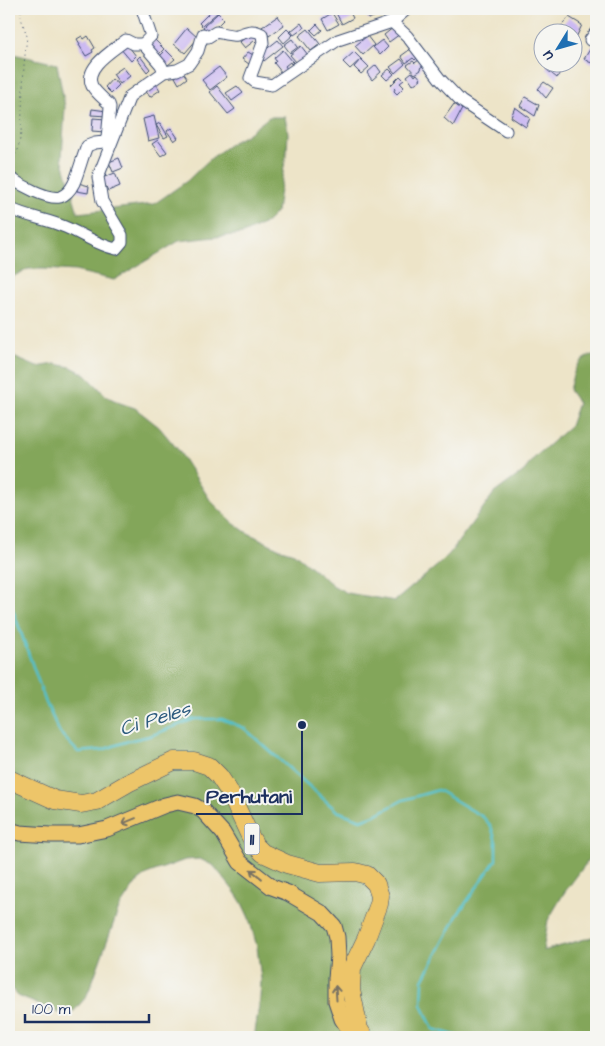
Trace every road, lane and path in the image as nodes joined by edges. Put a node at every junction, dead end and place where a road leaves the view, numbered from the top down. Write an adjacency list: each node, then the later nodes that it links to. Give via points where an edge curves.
1 (21, 9): 8 (path, via 27,36 21,133 18,150)
2 (142, 9): 5 (street, via 150,36)
3 (407, 9): 4 (street)
4 (392, 22): 6 (street, via 338,40 272,85 250,78 263,43 262,34 256,30 237,35 216,32 208,37 203,34 198,51 189,64); 7 (street, via 461,100)
5 (143, 44): 6 (street); 9 (street, via 126,40 99,61 93,70 93,87 110,107 107,138 104,142 87,146 69,191 53,197)
6 (164, 72): 10 (street, via 130,96 98,177 102,201 122,235 122,242 116,249)
7 (506, 131)
8 (9, 162)
9 (9, 177)
10 (9, 208)
11 (9, 779): 14 (highway, 11, via 55,800 81,804 97,801 174,761 194,761 209,766 219,776 255,845 264,853 287,864 320,873 367,875 376,884 379,904 352,968 351,990 359,1029)
12 (9, 830): 13 (main road, one-way to 12, via 342,1019 336,1001 338,956 334,926 322,913 272,887 240,862 223,833 195,806 178,802 165,805 108,829 78,835)
13 (354, 1037)
14 (364, 1037)

